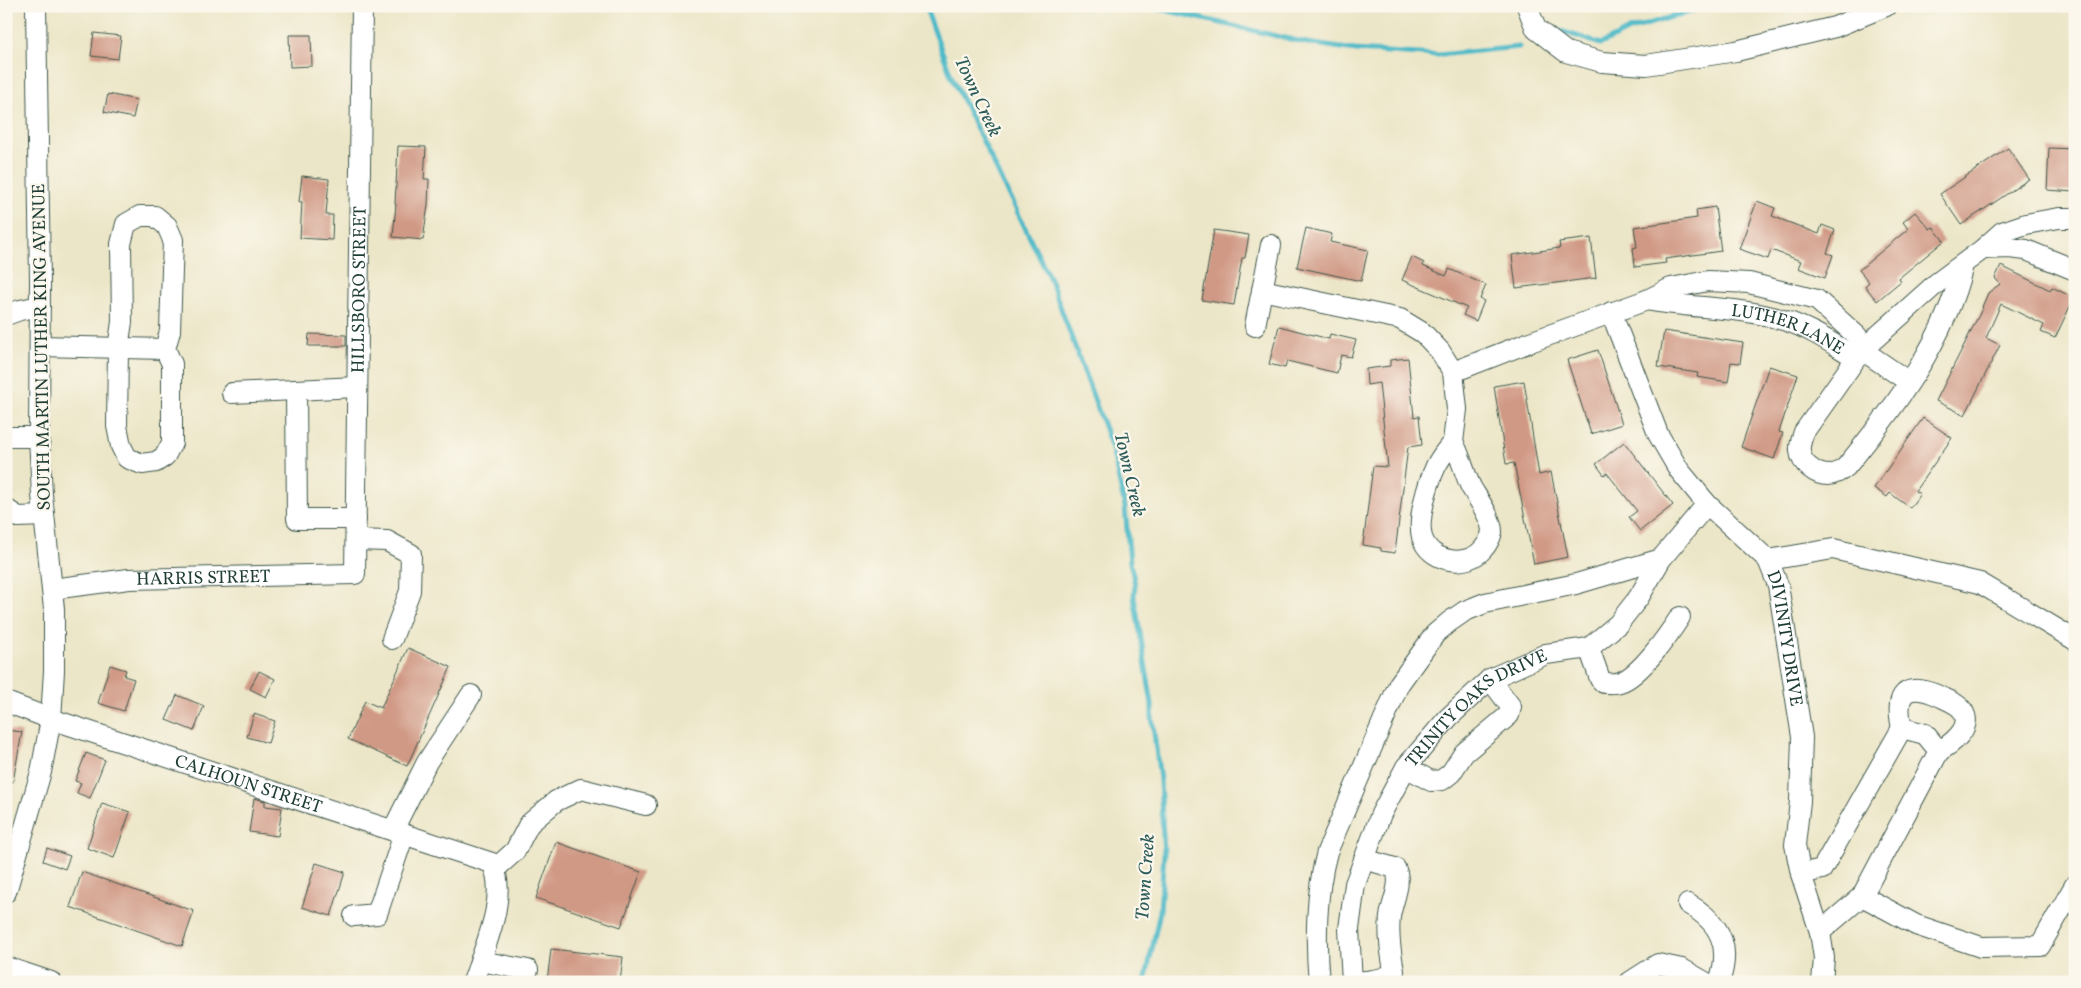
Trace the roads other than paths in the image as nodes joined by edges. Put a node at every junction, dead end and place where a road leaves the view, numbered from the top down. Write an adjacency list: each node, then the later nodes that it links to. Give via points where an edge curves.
1 (36, 6): 12 (street, SOUTH MARTIN LUTHER KING AVENUE)
2 (362, 6): 22 (street, HILLSBORO STREET)
3 (1527, 6): 4 (street, via 1536,29 1566,52 1602,62 1646,65 1736,51 1835,27)
4 (1886, 6)
5 (2075, 218): 7 (street, via 2059,218 2002,232)
6 (1271, 245): 10 (street)
7 (1983, 249): 8 (street); 9 (street, via 2026,250)
8 (1963, 265): 19 (street, via 1937,283); 21 (street, via 1936,340)
9 (2075, 270)
10 (1262, 290): 15 (street); 20 (street, via 1400,319 1423,332)
11 (1647, 300): 13 (street, LUTHER LANE); 19 (street, LUTHER LANE, via 1674,306 1752,312 1808,329 1848,353); 19 (street, LUTHER LANE, via 1671,288 1708,281 1750,283 1786,291 1817,300 1857,336)
12 (40, 306): 14 (street); 16 (street, SOUTH MARTIN LUTHER KING AVENUE)
13 (1611, 312): 20 (street, LUTHER LANE); 28 (street, DIVINITY DRIVE, via 1658,434 1679,470)
14 (6, 315)
15 (1255, 326)
16 (40, 346): 17 (street); 26 (street, SOUTH MARTIN LUTHER KING AVENUE)
17 (118, 348): 18 (street); 18 (street, via 117,426 121,446 127,458 142,464 156,462 165,456 172,443 172,364); 18 (street, via 122,322 121,244 126,224 140,216 154,216 167,226 173,240 170,331)
18 (165, 349)
19 (1862, 350): 21 (street); 21 (street, via 1804,432 1799,450 1804,462 1814,471 1829,475 1846,467)
20 (1453, 372): 27 (street, via 1457,409)
21 (1909, 382)
22 (358, 387): 23 (street); 31 (street, HILLSBORO STREET)
23 (296, 390): 24 (street); 31 (street, via 297,519)
24 (232, 393)
25 (6, 437): 26 (street)
26 (39, 437): 30 (street, SOUTH MARTIN LUTHER KING AVENUE)
27 (1453, 442): 27 (street, via 1436,466 1422,513 1422,537 1431,550 1445,559 1461,562 1477,557 1492,532)
28 (1707, 504): 33 (street); 34 (street, DIVINITY DRIVE)
29 (6, 509): 30 (street, via 18,517)
30 (44, 516): 36 (street, SOUTH MARTIN LUTHER KING AVENUE)
31 (356, 519): 32 (street, HILLSBORO STREET)
32 (356, 540): 35 (street, HILLSBORO STREET); 38 (street, via 387,541 410,554 410,591)
33 (1662, 559): 40 (street, via 1618,624); 65 (street, via 1576,584 1485,603 1465,611 1435,634 1399,684 1327,852 1316,952)
34 (1768, 560): 39 (street, via 1833,549 1980,583); 53 (street, DIVINITY DRIVE, via 1778,585 1802,736 1795,845)
35 (355, 574): 36 (street, HARRIS STREET, via 129,579)
36 (52, 589): 44 (street, SOUTH MARTIN LUTHER KING AVENUE, via 55,648)
37 (1680, 617): 40 (street, via 1641,668 1620,682 1604,683 1600,679)
38 (392, 639)
39 (2075, 640)
40 (1589, 648): 41 (street, TRINITY OAKS DRIVE, via 1546,654)
41 (1490, 679): 47 (street, TRINITY OAKS DRIVE, via 1448,718); 47 (street, via 1510,707 1509,715 1464,753 1451,773 1442,780 1431,781)
42 (471, 695): 49 (street, via 428,762)
43 (6, 702): 44 (street, CALHOUN STREET)
44 (51, 719): 49 (street, CALHOUN STREET); 50 (street, SOUTH MARTIN LUTHER KING AVENUE, via 41,772)
45 (1902, 728): 46 (street, via 1925,734); 46 (street, via 1898,712 1902,696 1911,689 1923,689 1954,703 1964,713 1965,722 1960,735); 53 (street, via 1822,869)
46 (1939, 751): 56 (street)
47 (1406, 767): 51 (street, TRINITY OAKS DRIVE, via 1381,814)
48 (646, 805): 52 (street, via 581,789 556,801 529,824 515,851)
49 (398, 832): 52 (street, CALHOUN STREET); 58 (street, via 378,914)
50 (12, 854): 55 (street, SOUTH MARTIN LUTHER KING AVENUE)
51 (1364, 859): 66 (street, TRINITY OAKS DRIVE, via 1355,884 1349,929); 67 (street, via 1395,868 1398,875 1390,916 1394,971 1378,980)
52 (493, 866): 60 (street, via 498,896)
53 (1801, 874): 59 (street, DIVINITY DRIVE)
54 (2075, 884): 56 (street, via 2040,946 1982,947 1916,925)
55 (6, 892)
56 (1862, 896): 59 (street)
57 (1688, 904): 70 (street, via 1704,913 1716,926 1725,947)
58 (354, 916)
59 (1820, 932): 71 (street, DIVINITY DRIVE, via 1824,958)
60 (480, 961): 62 (street); 64 (street)
61 (6, 967): 63 (street)
62 (528, 970)
63 (51, 982)
64 (473, 982)
65 (1319, 982)
66 (1352, 982)
67 (1357, 982)
68 (1630, 982): 69 (street, via 1658,964 1682,968)
69 (1705, 982)
70 (1719, 982)
71 (1822, 982)

